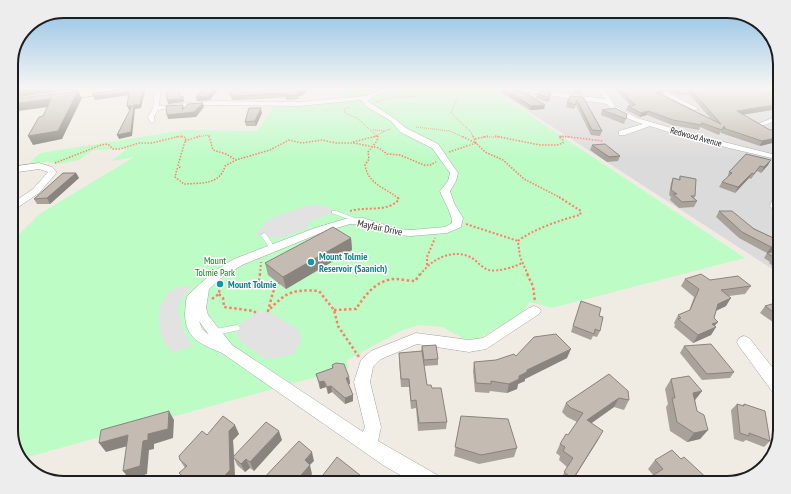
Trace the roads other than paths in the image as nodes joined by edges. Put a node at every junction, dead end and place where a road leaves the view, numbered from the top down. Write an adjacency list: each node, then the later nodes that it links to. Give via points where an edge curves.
1 (154, 111): 5 (street)
2 (380, 111): 13 (street, Mayfair Drive, via 403,130 431,144 444,158 454,173 445,191 458,222 453,227 437,232 404,233)
3 (620, 111): 6 (street, Redwood Avenue)
4 (773, 120): 7 (street)
5 (152, 121)
6 (649, 124): 8 (street); 9 (street, Redwood Avenue)
7 (762, 124)
8 (622, 133)
9 (773, 156)
10 (18, 169): 11 (street, via 42,167 52,170 52,175 36,191)
11 (18, 204)
12 (334, 212): 13 (lane)
13 (358, 221): 15 (street, Mayfair Drive, via 337,224)
14 (264, 235): 15 (lane)
15 (272, 248): 16 (street, Mayfair Drive, via 225,270)
16 (203, 287): 19 (street, Mayfair Drive, via 200,308 202,316); 21 (street, Mayfair Drive, via 192,300 192,322 196,332 205,340)
17 (534, 311): 23 (street, via 486,343 468,346 416,338 376,355 366,364 362,382 374,427)
18 (237, 328): 19 (lane)
19 (216, 332): 21 (street, Mayfair Drive)
20 (744, 342): 22 (street)
21 (227, 349): 23 (street, Mayfair Drive)
22 (773, 380)
23 (368, 444): 24 (street, Mayfair Drive)
24 (419, 476)

